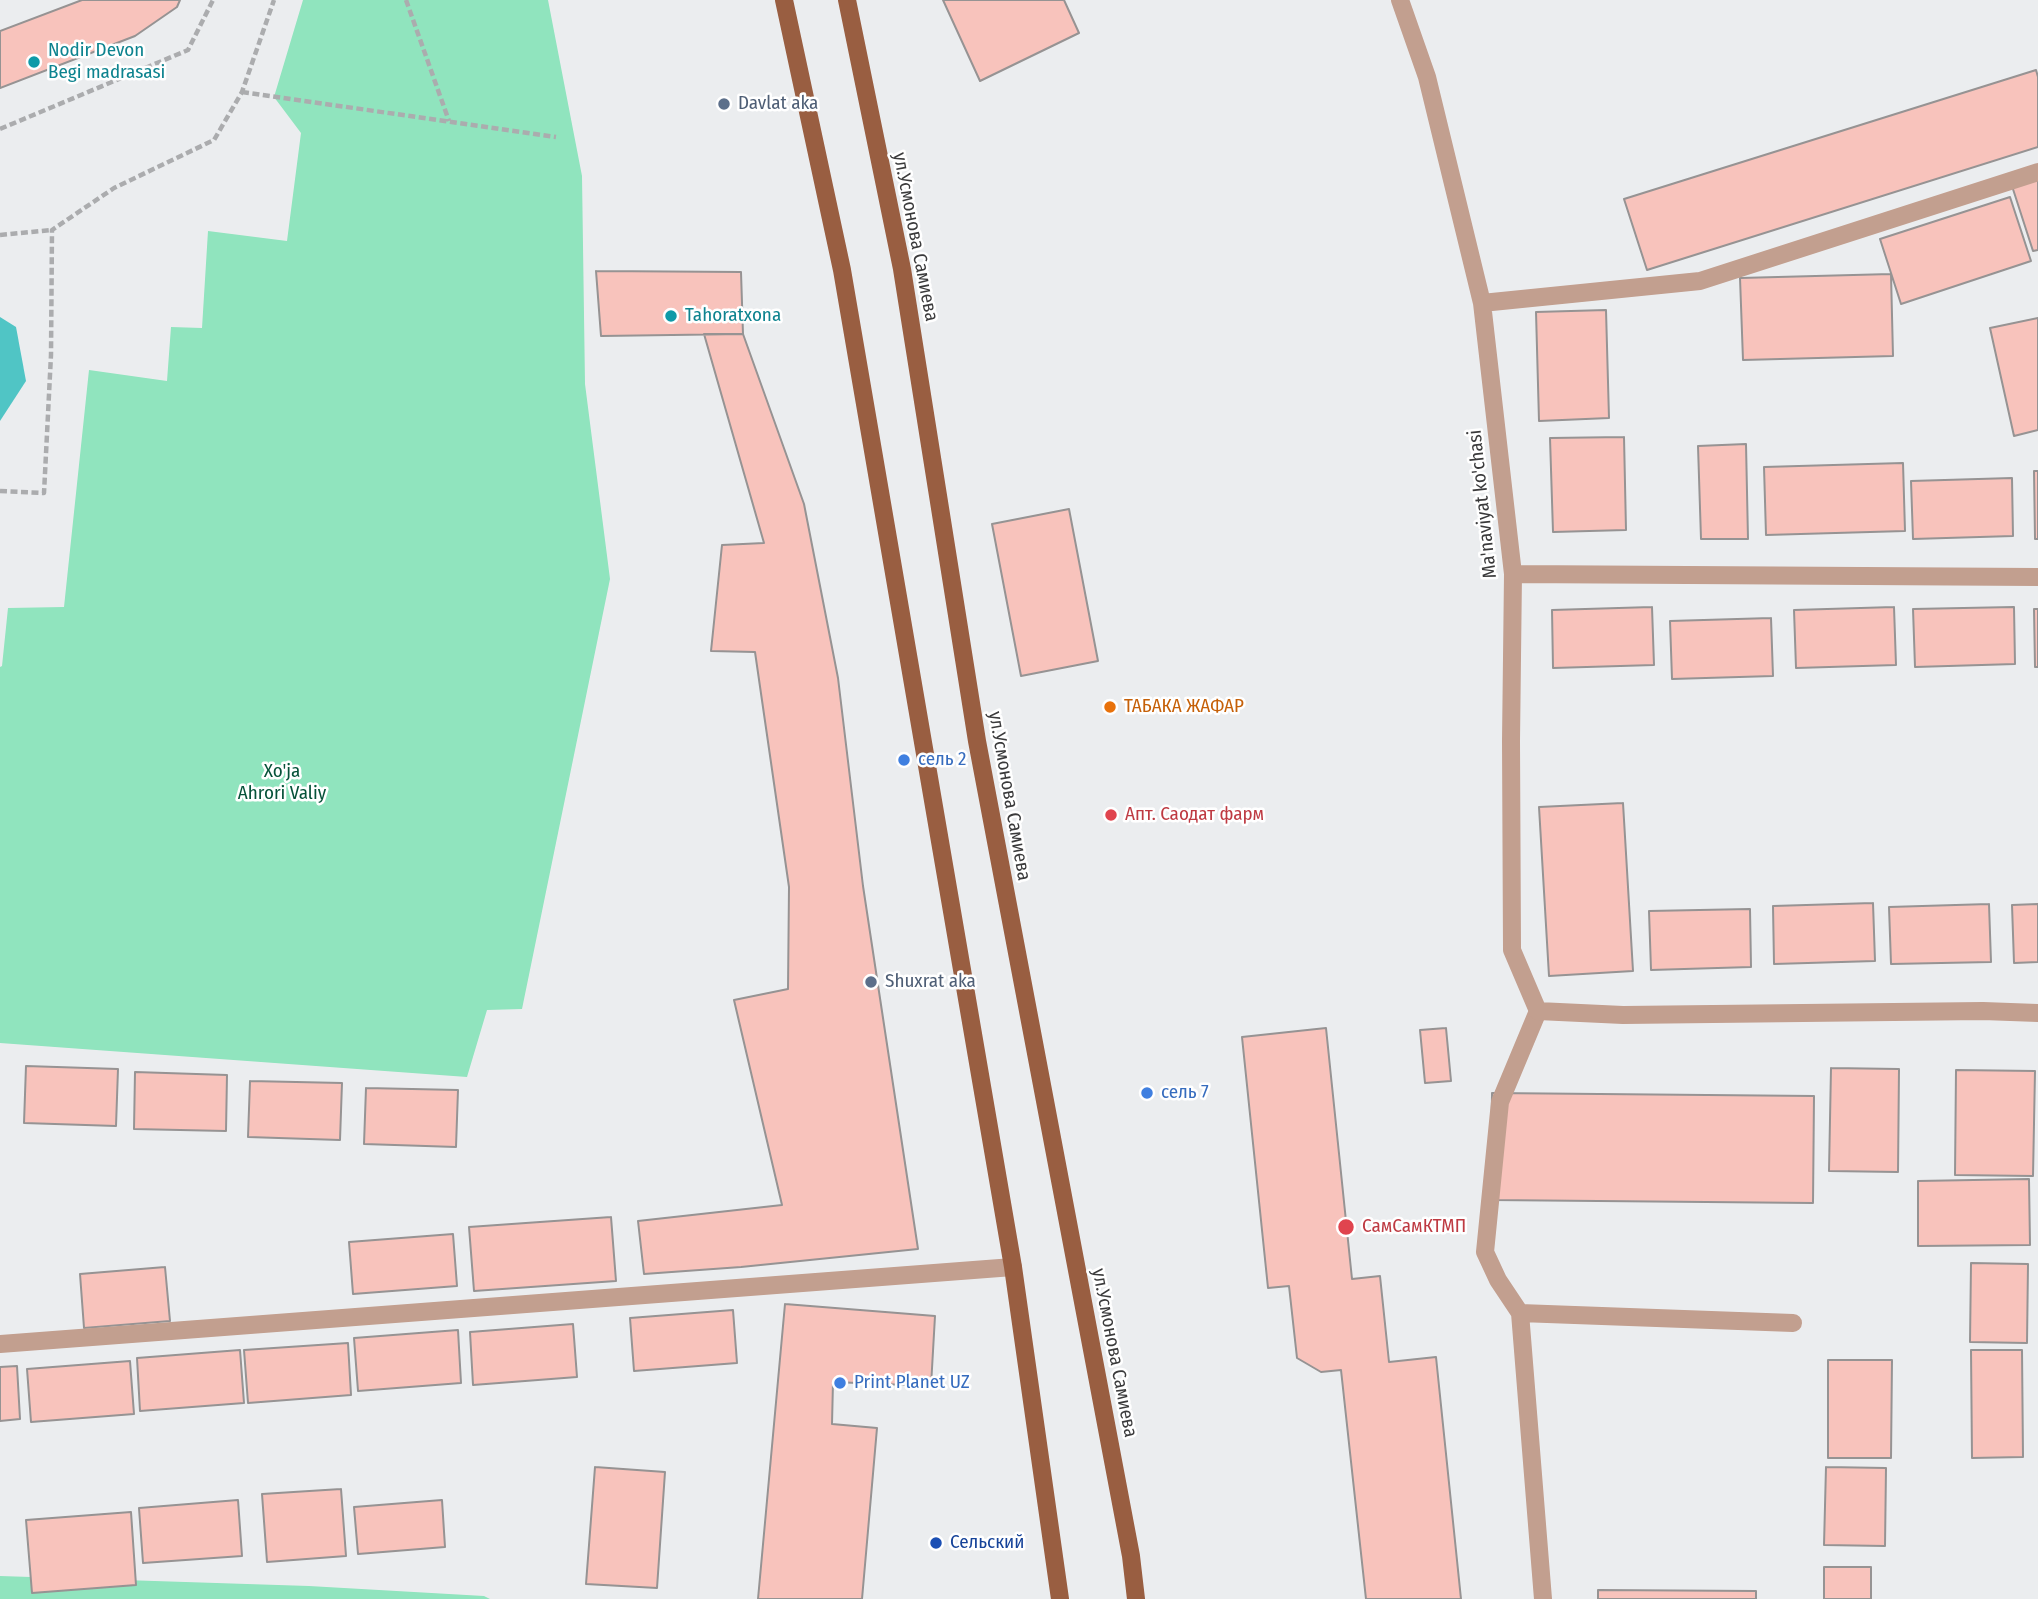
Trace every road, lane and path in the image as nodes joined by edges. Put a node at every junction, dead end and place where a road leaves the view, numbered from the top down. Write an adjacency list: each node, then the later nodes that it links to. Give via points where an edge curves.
1 (213, 0): 9 (path, via 188,50)
2 (274, 0): 7 (path)
3 (406, 0): 8 (path)
4 (784, 0): 20 (main road, via 842,270)
5 (847, 0): 25 (main road, ул.Усмонова Самиева, via 902,270 977,741)
6 (1400, 0): 14 (street, Ma'naviyat ko'chasi, via 1427,77)
7 (242, 92): 8 (path); 12 (path, via 214,140 114,188)
8 (450, 122): 10 (path)
9 (0, 129)
10 (556, 137)
11 (2038, 172): 14 (street, via 1700,281)
12 (52, 230): 13 (path); 15 (path, via 44,493)
13 (0, 234)
14 (1482, 303): 16 (street, Ma'naviyat ko'chasi)
15 (0, 491)
16 (1513, 574): 17 (street); 18 (street, Ma'naviyat ko'chasi, via 1512,950)
17 (2038, 577)
18 (1538, 1011): 19 (street, via 1623,1015); 21 (street, via 1500,1102 1485,1252)
19 (2038, 1013)
20 (1013, 1267): 23 (street); 24 (main road)
21 (1520, 1313): 22 (street); 26 (street)
22 (1793, 1323)
23 (0, 1344)
24 (1060, 1599)
25 (1136, 1599)
26 (1543, 1599)

